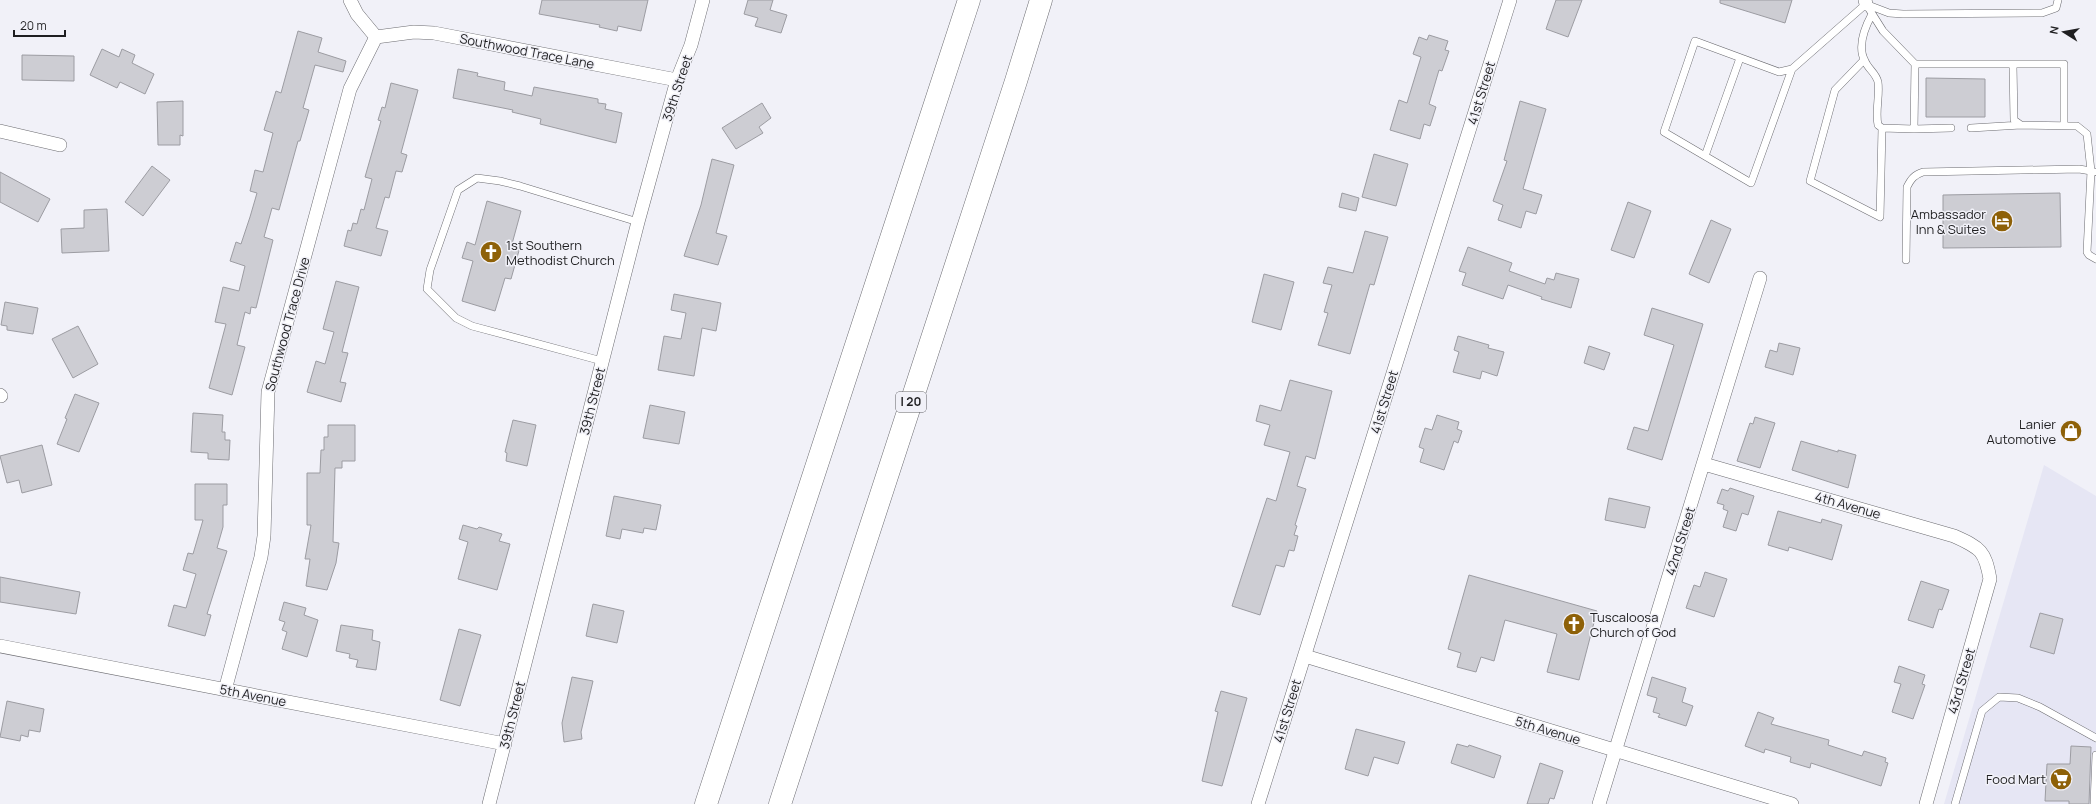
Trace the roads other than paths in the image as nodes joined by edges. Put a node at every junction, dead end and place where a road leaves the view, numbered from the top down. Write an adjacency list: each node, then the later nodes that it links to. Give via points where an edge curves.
1 (350, 0): 8 (street, via 357,14)
2 (703, 0): 14 (street, 39th Street, via 691,45)
3 (969, 0): 40 (highway)
4 (1041, 0): 41 (highway, I 20)
5 (1510, 0): 33 (street, 41st Street)
6 (2058, 0): 7 (lane, via 2056,8 2042,14 1903,14)
7 (1868, 6): 10 (lane, via 1863,39); 11 (lane, via 1883,31); 13 (lane)
8 (376, 37): 14 (street, Southwood Trace Lane, via 414,32 434,33); 34 (street, Southwood Trace Drive, via 350,89 268,392 264,536 261,557)
9 (1740, 58): 13 (lane, via 1779,72); 23 (lane); 23 (lane, via 1695,41 1664,132)
10 (1864, 60): 17 (lane, via 1877,77 1878,121); 17 (lane, via 1835,90 1810,181 1880,217)
11 (1915, 64): 12 (lane); 20 (lane)
12 (2013, 65): 15 (lane, via 2014,120); 16 (lane, via 2064,64)
13 (1792, 69): 23 (lane, via 1751,183)
14 (677, 80): 25 (street, 39th Street)
15 (2021, 125): 16 (lane); 19 (lane)
16 (2064, 126): 24 (lane, via 2078,126 2088,134)
17 (1882, 128): 20 (lane)
18 (1951, 128): 20 (lane)
19 (1971, 128)
20 (1914, 129)
21 (0, 131): 22 (street)
22 (60, 145)
23 (1705, 156)
24 (2094, 172): 26 (lane, via 2087,252); 27 (lane, via 2079,169 1917,174 1907,187)
25 (638, 222): 29 (street, 39th Street); 29 (lane, via 520,186 477,178 458,190 430,270 427,290 456,318 491,333)
26 (2096, 259)
27 (1906, 260)
28 (1760, 278): 30 (street, 42nd Street)
29 (602, 360): 36 (street, 39th Street)
30 (1704, 464): 31 (street, 4th Avenue, via 1954,536 1972,544); 37 (street, 42nd Street)
31 (1986, 558): 45 (street, 43rd Street, via 1990,579)
32 (0, 646): 34 (street, 5th Avenue)
33 (1305, 656): 37 (street, 5th Avenue); 42 (street, 41st Street)
34 (225, 690): 36 (street, 5th Avenue)
35 (2096, 738): 46 (lane, via 2018,698 1999,697 1982,711)
36 (505, 744): 39 (street, 39th Street)
37 (1616, 751): 43 (street, 42nd Street); 44 (street, 5th Avenue)
38 (2096, 755): 47 (lane)
39 (489, 804)
40 (706, 804)
41 (780, 804)
42 (1258, 804)
43 (1600, 804)
44 (1792, 804)
45 (1926, 804)
46 (1955, 804)
47 (2094, 804)

